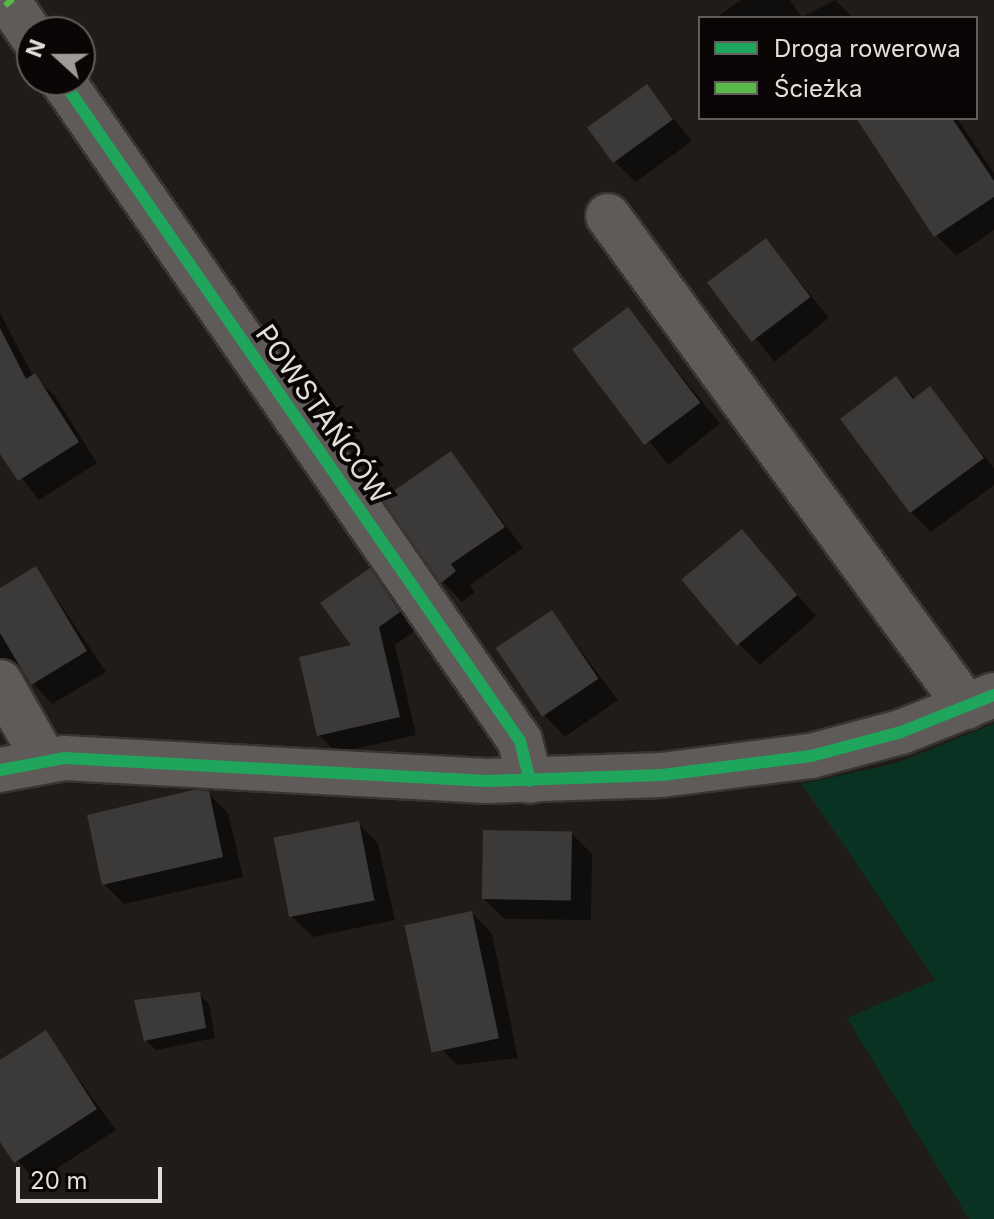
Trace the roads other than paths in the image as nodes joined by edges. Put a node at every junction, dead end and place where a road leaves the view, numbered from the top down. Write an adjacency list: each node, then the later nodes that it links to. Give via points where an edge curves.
1 (73, 96): 7 (street, POWSTAŃCÓW, via 520,741)
2 (608, 216): 4 (street)
3 (0, 682): 5 (street)
4 (981, 701): 7 (street, via 780,763)
5 (44, 759): 6 (street); 7 (street)
6 (0, 770)
7 (530, 781)

